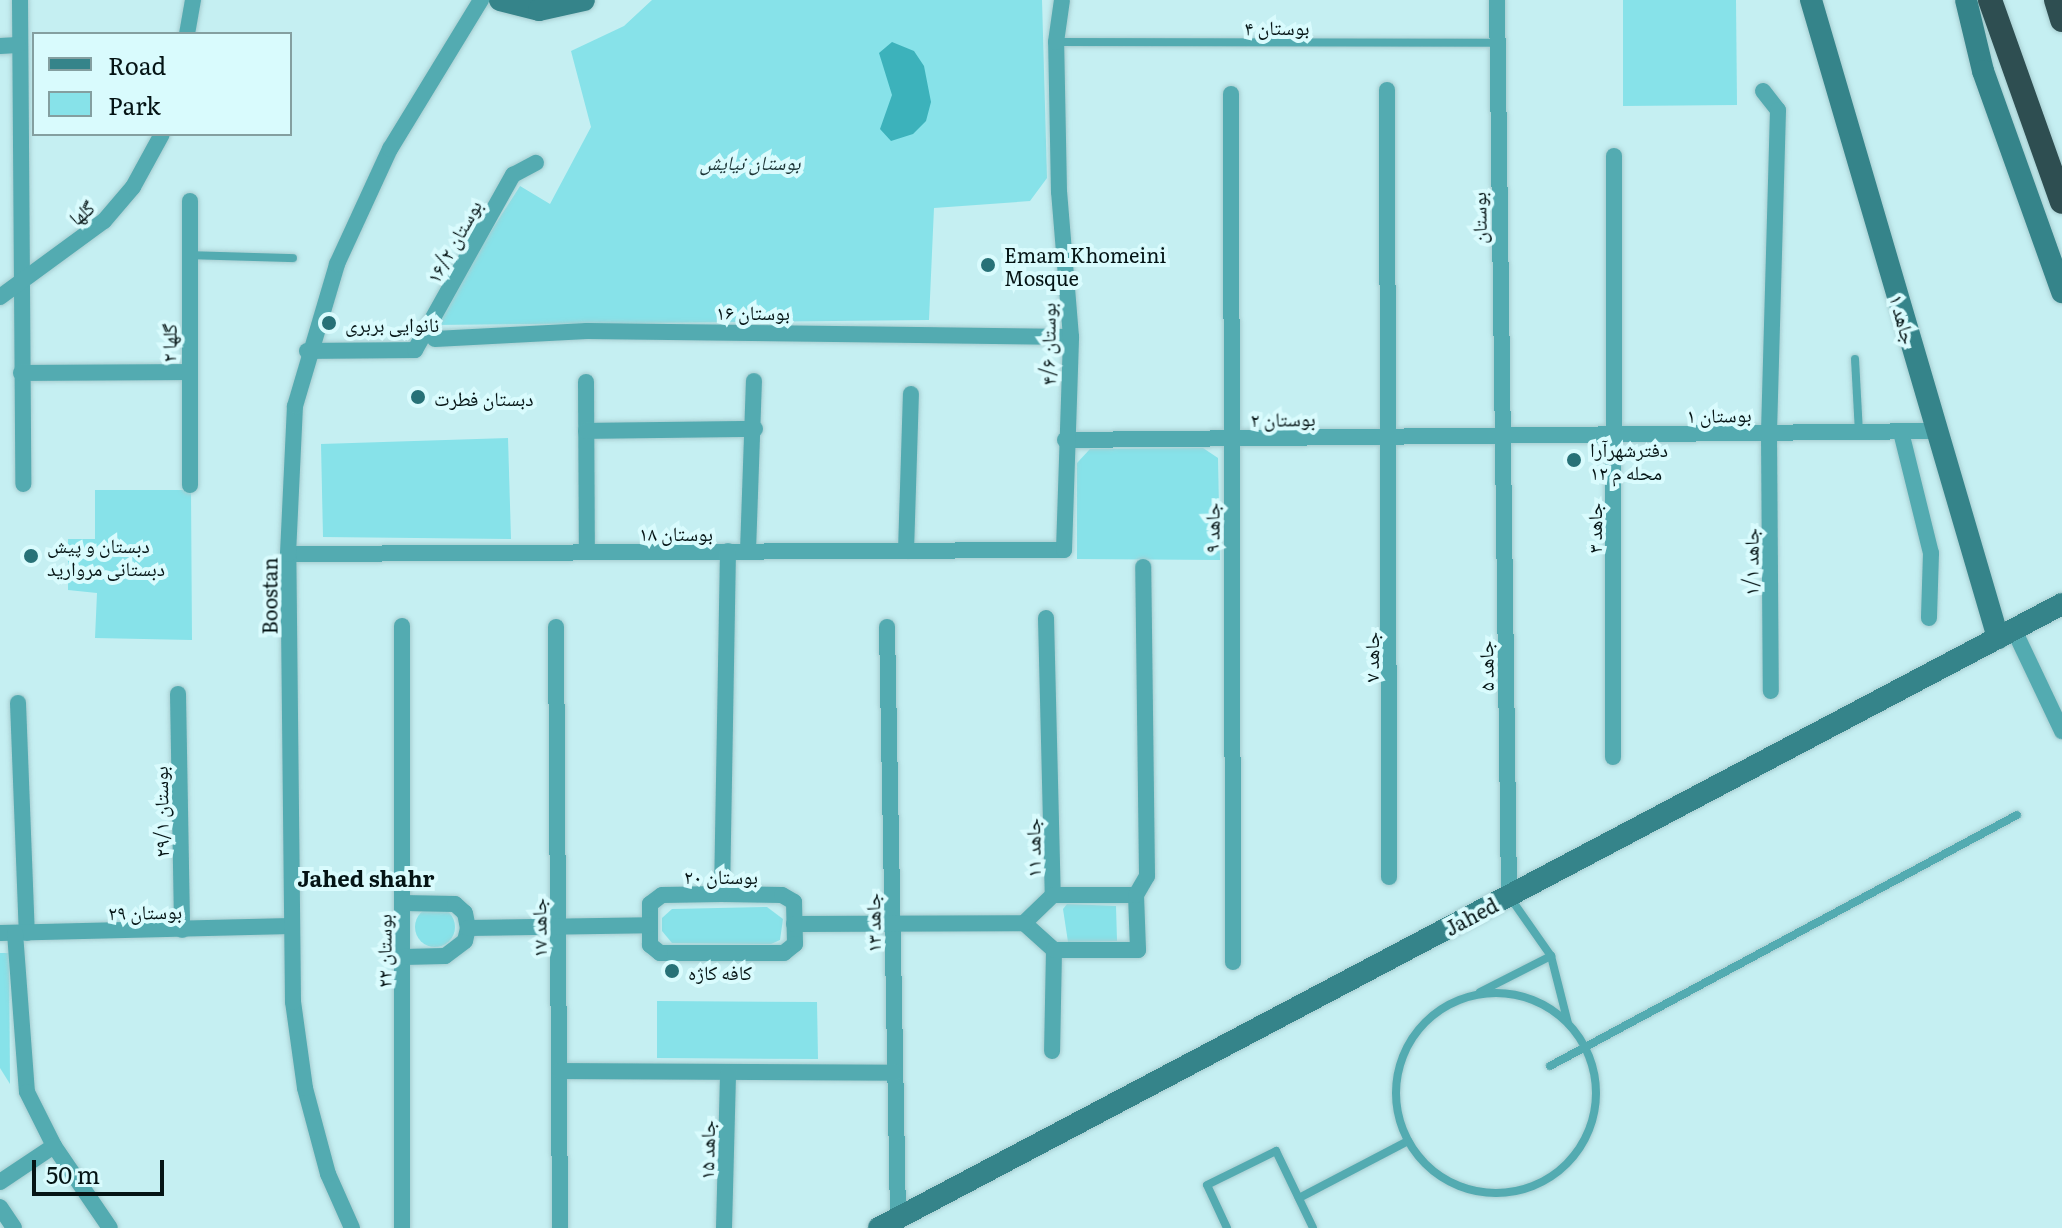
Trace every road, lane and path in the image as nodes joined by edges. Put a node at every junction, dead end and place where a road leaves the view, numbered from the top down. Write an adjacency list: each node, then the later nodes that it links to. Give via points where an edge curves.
1 (20, 0): 16 (street)
2 (193, 0): 13 (street)
3 (481, 0): 33 (street, Boostan, via 390,149 337,264)
4 (500, 0): 5 (main road, via 539,10)
5 (584, 0)
6 (1062, 0): 14 (street, بوستان ۴/۶)
7 (1497, 0): 15 (street, بوستان)
8 (1811, 0): 42 (main road, جاهد ۱)
9 (1966, 0): 29 (main road, via 1983,71)
10 (1990, 0): 25 (highway)
11 (2056, 0): 12 (highway)
12 (2062, 20)
13 (187, 32)
14 (1056, 42): 15 (lane, بوستان ۴); 31 (street, بوستان ۴/۶, via 1059,192)
15 (1497, 43): 47 (street, بوستان)
16 (18, 45): 17 (street); 28 (street)
17 (0, 46)
18 (1387, 90): 48 (street, جاهد ۷)
19 (1763, 91): 45 (street, جاهد ۱/۱, via 1778,110)
20 (1231, 94): 49 (street, جاهد ۹)
21 (161, 136): 28 (street, گلها, via 133,187 104,221)
22 (1614, 156): 46 (street, جاهد ۳)
23 (536, 163): 33 (street, بوستان ۱۶/۲, via 513,175 415,350)
24 (190, 201): 26 (street, گلها ۲)
25 (2062, 202)
26 (190, 255): 27 (lane); 35 (street, گلها ۲)
27 (293, 258)
28 (20, 283): 30 (street, گلها); 36 (street)
29 (2062, 292)
30 (0, 297)
31 (1071, 337): 32 (street, بوستان ۱۶, via 587,331); 50 (street, بوستان ۴/۶)
32 (435, 339)
33 (307, 351): 58 (street, Boostan, via 295,406)
34 (1855, 359): 43 (lane)
35 (188, 372): 36 (street); 52 (street, گلها ۲)
36 (21, 373): 51 (street)
37 (754, 381): 40 (street)
38 (586, 382): 41 (street)
39 (911, 394): 56 (street)
40 (755, 429): 41 (street); 55 (street)
41 (586, 431): 57 (street)
42 (1937, 431): 44 (street, بوستان ۱); 66 (main road, جاهد ۱)
43 (1859, 432): 44 (street, بوستان ۱); 45 (street, بوستان ۱)
44 (1901, 432): 62 (street, via 1931,553)
45 (1769, 433): 46 (street, بوستان ۱); 67 (street, جاهد ۱/۱)
46 (1613, 435): 47 (street, بوستان ۱); 71 (street, جاهد ۳)
47 (1501, 436): 48 (street, بوستان ۲); 77 (street, جاهد ۵)
48 (1390, 437): 49 (street, بوستان ۲); 73 (street, جاهد ۷)
49 (1232, 438): 50 (street, بوستان ۲); 91 (street, جاهد ۹)
50 (1065, 440): 53 (street, بوستان ۴/۶)
51 (23, 484)
52 (190, 485)
53 (1064, 550): 56 (street, بوستان ۱۸)
54 (728, 551): 55 (street, بوستان ۱۸); 57 (street, بوستان ۱۸); 74 (street)
55 (748, 551): 56 (street, بوستان ۱۸)
56 (906, 551)
57 (587, 552): 58 (street, بوستان ۱۸)
58 (288, 554): 83 (street, Boostan)
59 (1143, 567): 76 (street, via 1147,876)
60 (2062, 604): 66 (main road, Jahed)
61 (1046, 618): 75 (street, جاهد ۱۱)
62 (1929, 618)
63 (402, 626): 78 (street, بوستان ۲۲)
64 (556, 627): 84 (street, جاهد ۱۷)
65 (887, 627): 79 (street, جاهد ۱۳)
66 (2006, 634): 70 (street); 77 (main road, Jahed)
67 (1771, 691)
68 (178, 694): 86 (street, بوستان ۲۹/۱)
69 (18, 703): 87 (street)
70 (2062, 731)
71 (1613, 757)
72 (2017, 815): 94 (lane)
73 (1389, 877)
74 (722, 894): 81 (street, بوستان ۲۰, via 782,895 794,902); 82 (street, بوستان ۲۰, via 662,895 650,904)
75 (1053, 895): 76 (street); 80 (street, جاهد ۱۱)
76 (1136, 895): 88 (street, via 1138,950)
77 (1509, 896): 89 (lane); 105 (main road, Jahed)
78 (403, 903): 85 (street, via 455,904 465,913); 90 (street, بوستان ۲۲)
79 (892, 923): 80 (street); 81 (street); 99 (street, جاهد ۱۳)
80 (1024, 923): 88 (street)
81 (794, 924): 82 (street, via 795,944 784,953 660,953 650,945)
82 (649, 925): 84 (street)
83 (291, 926): 86 (street, بوستان ۲۹); 108 (street, Boostan, via 305,1088 328,1174)
84 (558, 926): 85 (street); 97 (street, جاهد ۱۷)
85 (468, 928): 90 (street, via 465,941 445,956)
86 (182, 930): 87 (street, بوستان ۲۹)
87 (14, 933): 101 (street, via 27,1092)
88 (1054, 950): 95 (street)
89 (1551, 956): 92 (lane); 93 (lane)
90 (403, 957): 109 (street, بوستان ۲۲)
91 (1233, 962)
92 (1476, 994): 93 (lane, via 1496,992 1536,1001); 100 (lane, via 1433,1014 1405,1051 1395,1097)
93 (1568, 1024): 94 (lane)
94 (1583, 1045): 96 (lane); 100 (lane, via 1593,1067 1593,1115 1585,1138 1554,1175 1509,1193 1462,1188 1422,1161)
95 (1052, 1051)
96 (1550, 1066)
97 (560, 1071): 98 (street); 110 (street, جاهد ۱۷)
98 (728, 1073): 99 (street); 111 (street, جاهد ۱۵)
99 (895, 1073): 105 (street, جاهد ۱۳)
100 (1408, 1141): 103 (lane)
101 (54, 1146): 102 (street); 107 (street)
102 (0, 1182)
103 (1299, 1198): 112 (lane, via 1276,1151 1207,1185); 113 (lane)
104 (0, 1207): 106 (street)
105 (889, 1223)
106 (14, 1228)
107 (110, 1228)
108 (352, 1228)
109 (402, 1228)
110 (560, 1228)
111 (724, 1228)
112 (1227, 1228)
113 (1313, 1228)

